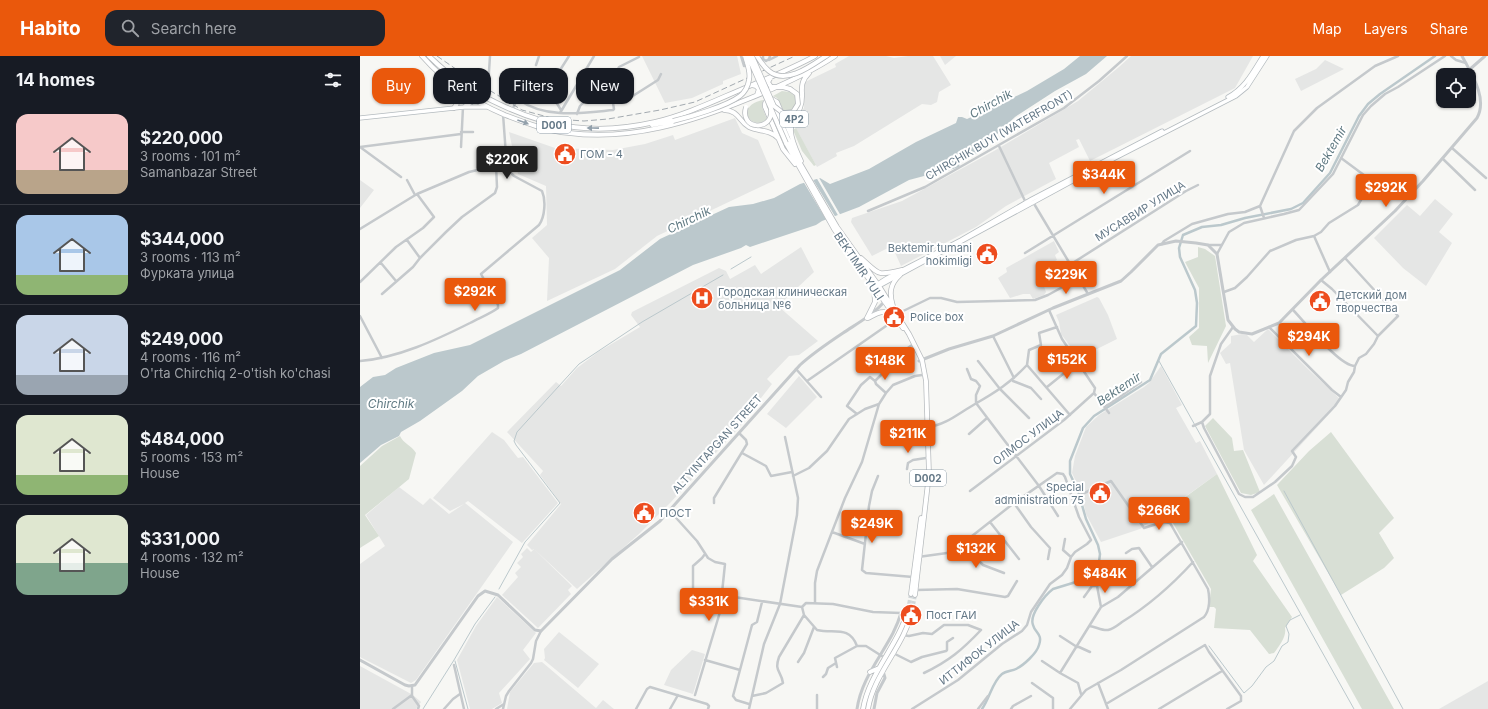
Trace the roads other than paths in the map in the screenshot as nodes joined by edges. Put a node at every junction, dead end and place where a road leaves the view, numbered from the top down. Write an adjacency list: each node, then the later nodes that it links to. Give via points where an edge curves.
1 (422, 56): 30 (highway, D001)
2 (430, 56): 31 (highway, D001)
3 (490, 56): 32 (street)
4 (539, 56): 29 (street)
5 (569, 56): 33 (street)
6 (594, 56): 59 (street)
7 (741, 56): 26 (street, via 744,66)
8 (745, 56): 64 (highway, bridge, via 749,79 741,95 709,110 673,121)
9 (748, 56): 56 (highway, D002, bridge)
10 (752, 56): 56 (highway, D002, bridge)
11 (757, 56): 15 (highway, bridge, via 769,71 784,76)
12 (770, 56): 27 (street)
13 (777, 56): 27 (street)
14 (815, 56): 39 (highway, D001)
15 (826, 56)
16 (835, 56): 37 (highway, D001)
17 (1127, 56): 69 (street, CHIRCHIK BUYI (WATERFRONT), via 1064,108)
18 (1263, 56): 85 (main road, via 1245,85 1235,93)
19 (1267, 56): 85 (main road, via 1247,86 1236,96)
20 (1398, 56): 87 (street, via 1375,66 1303,121 1294,131)
21 (1445, 56): 74 (street, via 1385,94 1371,106 1363,115)
22 (1451, 56): 28 (street)
23 (1462, 56): 28 (street)
24 (1485, 56): 36 (street)
25 (639, 57): 34 (street)
26 (763, 57): 27 (street)
27 (768, 60)
28 (1466, 64): 35 (street)
29 (536, 65)
30 (433, 68)
31 (443, 68)
32 (489, 68)
33 (561, 68)
34 (618, 68)
35 (1468, 68)
36 (1471, 68)
37 (814, 69): 42 (highway, D001); 67 (highway, 4P2, via 802,83 802,105 792,122)
38 (661, 74): 43 (street, via 658,80)
39 (771, 77): 40 (highway, D001); 42 (highway, via 768,84)
40 (752, 85): 44 (highway, via 758,89 759,93); 64 (highway, D001, via 678,115)
41 (1476, 87): 72 (street, via 1481,109 1477,118)
42 (775, 88): 44 (highway, D001); 56 (highway, bridge, via 790,89 798,96 799,103 796,109 786,114)
43 (634, 95)
44 (756, 96): 56 (highway, bridge, via 749,101 744,114 751,124 758,126 769,120); 60 (highway, D001)
45 (491, 100): 58 (highway, D001)
46 (457, 104): 57 (highway)
47 (469, 104): 54 (main road)
48 (482, 104): 55 (highway, D001)
49 (515, 104): 58 (street)
50 (525, 104): 59 (street, via 542,110)
51 (556, 104): 59 (street)
52 (582, 104): 62 (street)
53 (613, 104): 62 (street, via 613,110)
54 (464, 107): 55 (main road); 57 (main road); 66 (street)
55 (488, 107): 61 (highway, D001)
56 (772, 107): 78 (highway, D002, bridge)
57 (454, 108): 63 (main road)
58 (512, 111): 64 (highway, D001, one-way to 58, via 562,126)
59 (560, 111): 62 (street)
60 (718, 112): 61 (highway, D001, one-way to 60, via 554,131 593,135 681,124); 68 (highway, 4P2, via 735,112 748,126 770,132)
61 (502, 113): 76 (street)
62 (577, 114)
63 (360, 118)
64 (632, 126)
65 (474, 132): 66 (street)
66 (461, 133): 70 (street); 71 (street)
67 (791, 135): 68 (highway, via 776,102 768,100 764,106); 78 (highway, 4P2)
68 (780, 142): 78 (highway, 4P2, via 788,156)
69 (999, 146): 86 (street); 88 (street, CHIRCHIK BUYI (WATERFRONT), via 920,190)
70 (360, 147): 79 (street)
71 (461, 147)
72 (1452, 148): 75 (street); 80 (street)
73 (1190, 151): 92 (street)
74 (1341, 158): 89 (street, via 1333,174 1299,210); 93 (street, via 1372,181 1358,205)
75 (1443, 159): 83 (street); 102 (street)
76 (507, 163): 77 (street); 130 (street, via 510,173 543,193 543,220 481,274 498,304 497,310 452,332)
77 (496, 166): 84 (street, via 469,172); 101 (street, via 495,193 462,217)
78 (804, 173): 90 (highway, BEKTIMIR YULI / D002)
79 (401, 177)
80 (1486, 178)
81 (407, 180): 84 (street)
82 (1198, 185): 104 (street, МУСАВВИР УЛИЦА)
83 (1475, 190)
84 (416, 194): 91 (street); 94 (street, via 434,217)
85 (1032, 200): 86 (main road); 92 (street)
86 (1027, 204): 105 (main road); 107 (main road)
87 (1260, 206): 89 (street); 95 (street, via 1192,224)
88 (868, 211)
89 (1264, 218): 97 (street, via 1244,223 1229,232)
90 (836, 228): 98 (highway, BEKTIMIR YULI / D002); 113 (highway, BEKTIMIR YULI / D002)
91 (360, 229)
92 (1052, 235): 99 (street); 104 (street)
93 (1314, 236): 106 (street); 114 (street, via 1296,240 1270,251 1235,288)
94 (406, 240): 101 (street); 103 (street)
95 (1162, 244): 96 (street, via 1176,241); 116 (street, via 1153,249 1121,281)
96 (1208, 245): 97 (street); 100 (street)
97 (1222, 246): 100 (street)
98 (854, 250): 105 (highway, via 879,273); 112 (highway, BEKTIMIR YULI / D002)
99 (1025, 253)
100 (1217, 254): 114 (street)
101 (420, 258): 110 (street)
102 (1345, 258): 106 (street); 128 (street, via 1398,316)
103 (381, 263): 110 (street); 111 (street)
104 (1071, 264): 108 (street)
105 (902, 270): 112 (main road)
106 (1330, 272): 109 (street)
107 (900, 275): 112 (main road); 120 (highway, via 891,288 890,296)
108 (1079, 278): 116 (street); 120 (street, via 1035,300 957,302 930,298)
109 (1321, 280): 119 (street); 128 (street)
110 (396, 281): 115 (street)
111 (360, 282)
112 (878, 285): 113 (main road); 117 (highway, BEKTIMIR YULI / D002)
113 (874, 288): 117 (highway, BEKTIMIR YULI / D002); 122 (highway, via 875,302)
114 (1224, 292): 125 (street, via 1228,320)
115 (382, 294)
116 (1088, 294): 118 (street)
117 (885, 301): 120 (highway, BEKTIMIR YULI / D002); 120 (highway, BEKTIMIR YULI / D002); 122 (street, ALTYINTAPGAN STREET)
118 (1049, 310): 124 (street); 127 (street)
119 (1293, 310): 126 (street, via 1279,323); 136 (street, via 1334,353 1348,365)
120 (895, 314): 122 (highway, via 884,312); 129 (highway, BEKTIMIR YULI / D002); 132 (highway, BEKTIMIR YULI / D002, via 909,334)
121 (360, 316): 130 (street)
122 (868, 318): 137 (street, ALTYINTAPGAN STREET, via 825,346)
123 (886, 326): 141 (street)
124 (1057, 327): 134 (street); 135 (street, via 1039,333 1041,345 1029,350)
125 (1233, 327): 126 (street, via 1239,332 1252,334); 159 (street, via 1221,344 1210,376 1210,414)
126 (1268, 327): 149 (street)
127 (993, 336): 132 (street, via 948,349); 140 (street)
128 (1378, 336): 136 (street)
129 (912, 345): 132 (highway, BEKTIMIR YULI / D002); 142 (street, via 888,362)
130 (382, 358): 131 (street)
131 (360, 361)
132 (920, 361): 139 (highway, BEKTIMIR YULI / D002); 161 (highway, BEKTIMIR YULI / D002, via 926,381)
133 (978, 361): 145 (street)
134 (1078, 362): 144 (street); 147 (street, via 1095,388)
135 (1027, 365): 140 (street); 144 (street)
136 (1355, 366): 149 (street)
137 (796, 369): 141 (street); 162 (street, ALTYINTAPGAN STREET)
138 (967, 369): 152 (street, via 971,379 980,386)
139 (922, 375): 146 (street, via 894,385); 167 (highway, BEKTIMIR YULI / D002)
140 (1013, 379): 145 (street); 150 (street, via 1031,388)
141 (807, 381): 148 (street)
142 (875, 381): 146 (street); 155 (street, via 870,377 861,385 847,406)
143 (1141, 382): 153 (street)
144 (1047, 387): 156 (street)
145 (1000, 389): 152 (street); 158 (street)
146 (886, 393): 151 (street)
147 (1094, 393): 153 (street); 156 (street, ОЛМОС УЛИЦА)
148 (821, 397)
149 (1341, 397): 159 (street, via 1292,451 1296,457 1292,466 1253,497 1239,494)
150 (1041, 399)
151 (879, 404): 155 (street); 180 (street, via 864,456 844,498)
152 (976, 404): 157 (street); 161 (street, via 944,423)
153 (1105, 406): 154 (street)
154 (1109, 413)
155 (857, 414): 170 (street, via 845,424 827,451 809,468)
156 (1070, 415): 166 (street, ОЛМОС УЛИЦА)
157 (987, 418): 163 (street); 166 (street)
158 (1029, 418)
159 (1200, 423): 160 (street)
160 (1193, 426)
161 (928, 427): 187 (highway, BEKTIMIR YULI / D002, via 929,474)
162 (739, 432): 165 (street, via 747,442); 177 (street, ALTYINTAPGAN STREET)
163 (969, 434)
164 (785, 438): 169 (street)
165 (742, 453): 169 (street, via 766,466 771,476); 175 (street, via 714,498)
166 (1016, 456): 172 (street); 173 (street, ОЛМОС УЛИЦА)
167 (926, 458): 168 (street, via 910,461); 194 (highway, BEKTIMIR YULI / D002, via 925,489)
168 (907, 469)
169 (792, 472): 170 (street)
170 (793, 476): 203 (street, via 798,504)
171 (878, 476): 184 (street, via 869,506)
172 (1039, 486): 174 (street, ИТТИФОК УЛИЦА, via 1057,473 1063,474); 176 (street); 178 (street)
173 (970, 491)
174 (1073, 498): 183 (street, via 1111,481 1144,528 1163,522 1170,523); 188 (street, ИТТИФОК УЛИЦА, via 1091,540)
175 (714, 503)
176 (1014, 503): 179 (street); 190 (street, via 1050,548)
177 (669, 510): 186 (street, via 697,541); 211 (street, ALTYINTAPGAN STREET, via 660,521 612,559)
178 (1058, 516)
179 (990, 522): 182 (street); 189 (street)
180 (832, 532): 184 (street); 202 (street, via 816,577)
181 (1065, 538): 188 (street, via 1063,550)
182 (968, 539): 187 (street, via 947,552); 193 (street, via 976,544 983,565)
183 (1182, 542): 191 (street); 192 (street)
184 (865, 544): 194 (street, via 862,568 864,573)
185 (1126, 553): 192 (street, via 1138,548)
186 (704, 554): 199 (street, via 711,560 725,564); 199 (street, via 693,566 693,593)
187 (918, 557): 198 (highway, BEKTIMIR YULI / D002)
188 (1071, 557): 265 (street, ИТТИФОК УЛИЦА, via 1062,575 1050,584 1031,612 1022,631 958,680)
189 (1019, 559)
190 (1048, 559)
191 (1193, 562): 209 (street, via 1177,580 1129,618 1108,630); 236 (street, via 1209,592 1206,615)
192 (1152, 567): 205 (street, via 1118,597)
193 (1004, 573)
194 (913, 577): 198 (highway, BEKTIMIR YULI / D002)
195 (1103, 580): 197 (street)
196 (1018, 581): 198 (street, via 1005,597 957,589)
197 (1098, 586): 200 (street, via 1092,586); 205 (street)
198 (914, 593)
199 (720, 596): 201 (street); 222 (street, via 720,612)
200 (1084, 597)
201 (762, 602): 203 (street); 228 (street, via 757,622 752,626)
202 (815, 603): 204 (street, via 806,603); 207 (street, via 873,612)
203 (780, 604): 204 (street); 244 (street, via 764,644)
204 (802, 607): 208 (street)
205 (1101, 607): 209 (street)
206 (909, 612): 207 (street); 212 (highway); 220 (highway)
207 (901, 613): 219 (street)
208 (804, 616): 210 (street); 244 (street, via 779,657 778,671 783,683)
209 (1090, 626): 216 (street)
210 (814, 627): 215 (street, via 822,631 849,634); 224 (street)
211 (542, 631): 237 (street, via 535,630 498,595 485,591 478,596 417,684); 247 (street, via 536,641 533,660 509,691)
212 (903, 635): 218 (highway); 232 (street, via 932,634 944,625 968,625 981,630 948,660)
213 (1060, 636): 216 (street)
214 (953, 638): 218 (street, via 947,642 946,651 922,657 914,662)
215 (857, 646): 219 (street, via 866,646); 225 (street, via 835,658)
216 (1077, 647): 217 (street); 233 (street)
217 (1090, 652)
218 (893, 653): 229 (highway)
219 (881, 655): 220 (street); 231 (street)
220 (886, 658): 229 (highway)
221 (360, 660): 237 (street, via 405,685)
222 (705, 660): 228 (street); 243 (street)
223 (1042, 661): 233 (street)
224 (798, 662)
225 (836, 662): 227 (street); 234 (street, via 828,668)
226 (454, 666): 238 (street)
227 (837, 667)
228 (740, 670): 248 (street, via 733,697)
229 (881, 670): 231 (highway); 262 (highway, via 869,687); 263 (highway); 264 (street, via 884,678 877,693)
230 (1222, 671): 249 (street, via 1205,645); 271 (street); 272 (street, via 1242,698)
231 (870, 672): 261 (street)
232 (924, 673)
233 (1060, 673): 239 (street, via 1078,683)
234 (823, 677)
235 (1032, 683): 268 (street, via 1053,698)
236 (1098, 683): 239 (street); 249 (street)
237 (412, 686): 242 (street)
238 (460, 694): 252 (street); 253 (street)
239 (1081, 694): 269 (street)
240 (678, 695): 256 (street, via 653,687 648,688); 257 (street); 258 (street, via 707,704)
241 (817, 695): 260 (street)
242 (412, 696): 250 (street); 251 (street, via 419,706)
243 (695, 696)
244 (752, 696): 248 (street)
245 (988, 696): 266 (street)
246 (1031, 696): 267 (street)
247 (504, 704): 254 (street); 255 (street)
248 (749, 704): 259 (street)
249 (1106, 704): 270 (street)
250 (393, 709)
251 (418, 709)
252 (444, 709)
253 (464, 709)
254 (496, 709)
255 (504, 709)
256 (636, 709)
257 (670, 709)
258 (708, 709)
259 (749, 709)
260 (817, 709)
261 (857, 709)
262 (863, 709)
263 (868, 709)
264 (874, 709)
265 (912, 709)
266 (978, 709)
267 (1012, 709)
268 (1054, 709)
269 (1070, 709)
270 (1108, 709)
271 (1159, 709)
272 (1227, 709)

